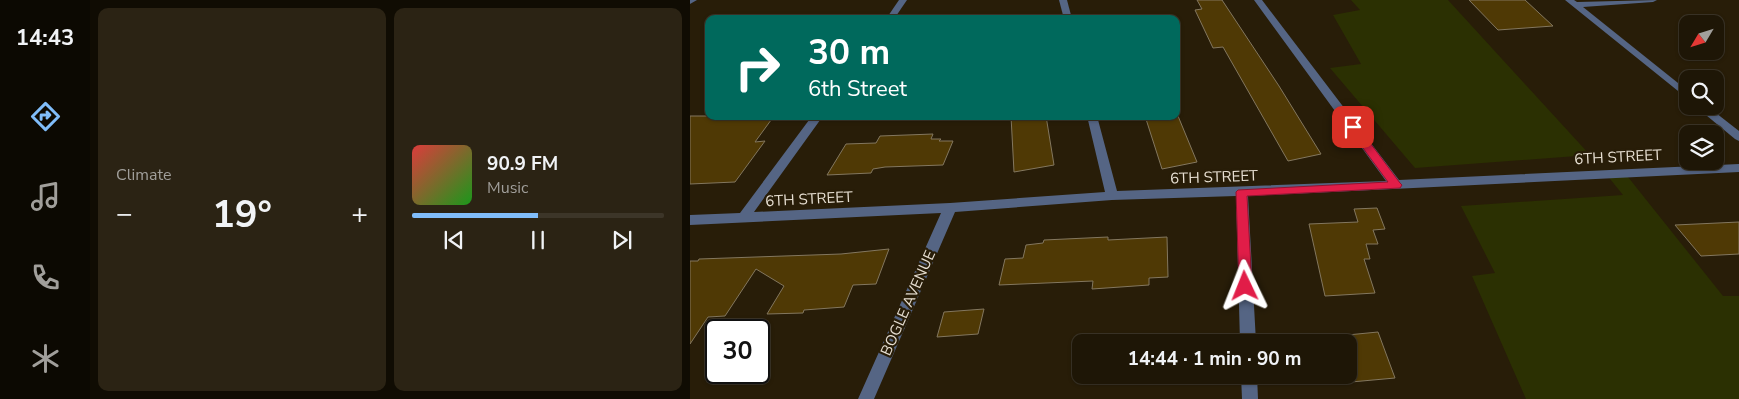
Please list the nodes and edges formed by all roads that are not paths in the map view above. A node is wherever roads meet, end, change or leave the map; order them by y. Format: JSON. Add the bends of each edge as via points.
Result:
{"nodes":[{"id":1,"x":904,"y":0,"type":"edge"},
{"id":2,"x":1063,"y":0,"type":"edge"},
{"id":3,"x":1258,"y":0,"type":"edge"},
{"id":4,"x":1653,"y":0,"type":"edge"},
{"id":5,"x":1572,"y":2,"type":"edge"},
{"id":6,"x":893,"y":15,"type":"edge"},
{"id":7,"x":1067,"y":15,"type":"edge"},
{"id":8,"x":1679,"y":89,"type":"edge"},
{"id":9,"x":1711,"y":115,"type":"edge"},
{"id":10,"x":815,"y":120,"type":"edge"},
{"id":11,"x":1093,"y":120,"type":"edge"},
{"id":12,"x":1739,"y":137,"type":"edge"},
{"id":13,"x":1739,"y":168,"type":"edge"},
{"id":14,"x":1396,"y":185,"type":"junction"},
{"id":15,"x":1242,"y":192,"type":"junction"},
{"id":16,"x":1112,"y":196,"type":"junction"},
{"id":17,"x":950,"y":208,"type":"junction"},
{"id":18,"x":743,"y":218,"type":"junction"},
{"id":19,"x":690,"y":220,"type":"edge"},
{"id":20,"x":1248,"y":334,"type":"edge"},
{"id":21,"x":1249,"y":384,"type":"edge"},
{"id":22,"x":866,"y":399,"type":"edge"},
{"id":23,"x":1250,"y":399,"type":"edge"}],
"edges":[{"from":1,"to":6,"type":"street"},
{"from":2,"to":7,"type":"street"},
{"from":3,"to":14,"type":"street"},
{"from":4,"to":5,"type":"street"},
{"from":5,"to":8,"type":"street"},
{"from":9,"to":12,"type":"street"},
{"from":10,"to":18,"type":"street"},
{"from":11,"to":16,"type":"street"},
{"from":13,"to":14,"type":"street","name":"6TH STREET"},
{"from":14,"to":15,"type":"street","name":"6TH STREET"},
{"from":15,"to":16,"type":"street","name":"6TH STREET"},
{"from":15,"to":20,"type":"street"},
{"from":16,"to":17,"type":"street","name":"6TH STREET"},
{"from":17,"to":18,"type":"street","name":"6TH STREET"},
{"from":17,"to":22,"type":"street","name":"BOGLE AVENUE"},
{"from":18,"to":19,"type":"street","name":"6TH STREET"},
{"from":21,"to":23,"type":"street"}]}
